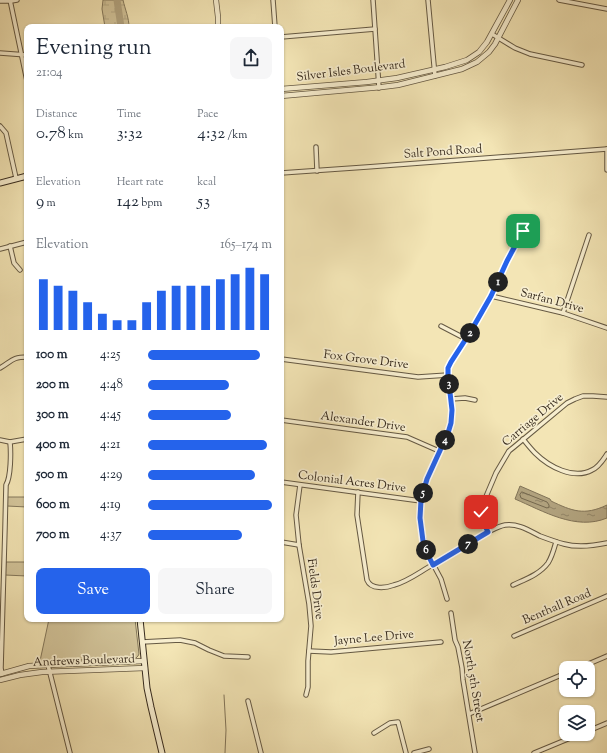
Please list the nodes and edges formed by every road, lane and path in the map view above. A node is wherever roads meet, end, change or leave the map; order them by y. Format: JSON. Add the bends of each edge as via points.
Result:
{"nodes":[{"id":1,"x":17,"y":0,"type":"edge"},
{"id":2,"x":216,"y":0,"type":"edge"},
{"id":3,"x":273,"y":0,"type":"edge"},
{"id":4,"x":372,"y":0,"type":"edge"},
{"id":5,"x":428,"y":0,"type":"edge"},
{"id":6,"x":510,"y":0,"type":"edge"},
{"id":7,"x":518,"y":0,"type":"edge"},
{"id":8,"x":559,"y":0,"type":"edge"},
{"id":9,"x":0,"y":1,"type":"edge"},
{"id":10,"x":10,"y":1,"type":"edge"},
{"id":11,"x":607,"y":9,"type":"edge"},
{"id":12,"x":218,"y":24,"type":"edge"},
{"id":13,"x":275,"y":24,"type":"edge"},
{"id":14,"x":375,"y":29,"type":"junction"},
{"id":15,"x":492,"y":34,"type":"junction"},
{"id":16,"x":284,"y":37,"type":"edge"},
{"id":17,"x":498,"y":38,"type":"junction"},
{"id":18,"x":0,"y":53,"type":"edge"},
{"id":19,"x":21,"y":54,"type":"junction"},
{"id":20,"x":24,"y":54,"type":"edge"},
{"id":21,"x":582,"y":65,"type":"dead end"},
{"id":22,"x":24,"y":68,"type":"edge"},
{"id":23,"x":434,"y":69,"type":"junction"},
{"id":24,"x":435,"y":76,"type":"junction"},
{"id":25,"x":379,"y":80,"type":"junction"},
{"id":26,"x":379,"y":88,"type":"junction"},
{"id":27,"x":284,"y":89,"type":"edge"},
{"id":28,"x":284,"y":96,"type":"edge"},
{"id":29,"x":0,"y":126,"type":"edge"},
{"id":30,"x":316,"y":147,"type":"dead end"},
{"id":31,"x":607,"y":149,"type":"edge"},
{"id":32,"x":317,"y":170,"type":"junction"},
{"id":33,"x":607,"y":170,"type":"edge"},
{"id":34,"x":284,"y":173,"type":"edge"},
{"id":35,"x":24,"y":177,"type":"edge"},
{"id":36,"x":16,"y":178,"type":"junction"},
{"id":37,"x":0,"y":183,"type":"edge"},
{"id":38,"x":526,"y":220,"type":"dead end"},
{"id":39,"x":589,"y":235,"type":"dead end"},
{"id":40,"x":24,"y":243,"type":"edge"},
{"id":41,"x":10,"y":246,"type":"junction"},
{"id":42,"x":0,"y":248,"type":"edge"},
{"id":43,"x":20,"y":270,"type":"dead end"},
{"id":44,"x":491,"y":296,"type":"junction"},
{"id":45,"x":563,"y":313,"type":"junction"},
{"id":46,"x":441,"y":326,"type":"dead end"},
{"id":47,"x":607,"y":328,"type":"edge"},
{"id":48,"x":466,"y":340,"type":"junction"},
{"id":49,"x":24,"y":357,"type":"edge"},
{"id":50,"x":284,"y":359,"type":"edge"},
{"id":51,"x":0,"y":368,"type":"edge"},
{"id":52,"x":448,"y":375,"type":"junction"},
{"id":53,"x":607,"y":397,"type":"edge"},
{"id":54,"x":451,"y":399,"type":"junction"},
{"id":55,"x":475,"y":400,"type":"dead end"},
{"id":56,"x":284,"y":420,"type":"edge"},
{"id":57,"x":523,"y":439,"type":"junction"},
{"id":58,"x":0,"y":440,"type":"edge"},
{"id":59,"x":24,"y":440,"type":"edge"},
{"id":60,"x":10,"y":442,"type":"junction"},
{"id":61,"x":439,"y":451,"type":"junction"},
{"id":62,"x":607,"y":454,"type":"edge"},
{"id":63,"x":284,"y":482,"type":"edge"},
{"id":64,"x":300,"y":485,"type":"junction"},
{"id":65,"x":358,"y":492,"type":"junction"},
{"id":66,"x":421,"y":500,"type":"junction"},
{"id":67,"x":488,"y":532,"type":"junction"},
{"id":68,"x":284,"y":542,"type":"edge"},
{"id":69,"x":556,"y":542,"type":"junction"},
{"id":70,"x":607,"y":542,"type":"edge"},
{"id":71,"x":299,"y":545,"type":"junction"},
{"id":72,"x":433,"y":565,"type":"junction"},
{"id":73,"x":513,"y":585,"type":"dead end"},
{"id":74,"x":607,"y":596,"type":"edge"},
{"id":75,"x":447,"y":598,"type":"dead end"},
{"id":76,"x":451,"y":613,"type":"dead end"},
{"id":77,"x":140,"y":622,"type":"edge"},
{"id":78,"x":514,"y":636,"type":"dead end"},
{"id":79,"x":142,"y":642,"type":"junction"},
{"id":80,"x":441,"y":642,"type":"dead end"},
{"id":81,"x":309,"y":651,"type":"junction"},
{"id":82,"x":248,"y":656,"type":"dead end"},
{"id":83,"x":607,"y":656,"type":"edge"},
{"id":84,"x":144,"y":661,"type":"junction"},
{"id":85,"x":595,"y":661,"type":"edge"},
{"id":86,"x":48,"y":665,"type":"junction"},
{"id":87,"x":145,"y":668,"type":"junction"},
{"id":88,"x":49,"y":671,"type":"junction"},
{"id":89,"x":1,"y":674,"type":"edge"},
{"id":90,"x":559,"y":677,"type":"edge"},
{"id":91,"x":2,"y":680,"type":"edge"},
{"id":92,"x":306,"y":695,"type":"dead end"},
{"id":93,"x":248,"y":701,"type":"dead end"},
{"id":94,"x":469,"y":714,"type":"junction"},
{"id":95,"x":607,"y":723,"type":"edge"},
{"id":96,"x":595,"y":728,"type":"edge"},
{"id":97,"x":374,"y":734,"type":"dead end"},
{"id":98,"x":563,"y":741,"type":"edge"},
{"id":99,"x":429,"y":749,"type":"dead end"},
{"id":100,"x":70,"y":753,"type":"edge"},
{"id":101,"x":162,"y":753,"type":"edge"},
{"id":102,"x":261,"y":753,"type":"edge"},
{"id":103,"x":406,"y":753,"type":"edge"},
{"id":104,"x":414,"y":753,"type":"edge"},
{"id":105,"x":475,"y":753,"type":"edge"},
{"id":106,"x":534,"y":753,"type":"edge"}],
"edges":[{"from":1,"to":10,"type":"street"},
{"from":2,"to":12,"type":"street"},
{"from":3,"to":13,"type":"street"},
{"from":4,"to":14,"type":"street"},
{"from":5,"to":23,"type":"street"},
{"from":6,"to":15,"type":"street","name":"Silver Isles Boulevard"},
{"from":7,"to":17,"type":"street","name":"Silver Isles Boulevard"},
{"from":8,"to":11,"type":"street"},
{"from":9,"to":10,"type":"street"},
{"from":10,"to":19,"type":"street"},
{"from":14,"to":16,"type":"street"},
{"from":14,"to":25,"type":"street"},
{"from":15,"to":17,"type":"street"},
{"from":15,"to":23,"type":"street","name":"Silver Isles Boulevard","via":[[484,47],[474,56],[460,63]]},
{"from":17,"to":21,"type":"street","via":[[530,54]]},
{"from":17,"to":24,"type":"street","name":"Silver Isles Boulevard","via":[[489,52],[477,62]]},
{"from":18,"to":19,"type":"street"},
{"from":19,"to":20,"type":"street"},
{"from":19,"to":22,"type":"street"},
{"from":23,"to":24,"type":"street"},
{"from":23,"to":25,"type":"street","name":"Silver Isles Boulevard"},
{"from":24,"to":26,"type":"street","name":"Silver Isles Boulevard"},
{"from":25,"to":26,"type":"street"},
{"from":25,"to":27,"type":"street","name":"Silver Isles Boulevard"},
{"from":26,"to":28,"type":"street","name":"Silver Isles Boulevard"},
{"from":29,"to":36,"type":"street","via":[[6,133]]},
{"from":30,"to":32,"type":"street"},
{"from":31,"to":32,"type":"street","name":"Salt Pond Road"},
{"from":31,"to":33,"type":"street"},
{"from":32,"to":34,"type":"street","name":"Salt Pond Road"},
{"from":35,"to":36,"type":"main road"},
{"from":36,"to":37,"type":"main road"},
{"from":38,"to":44,"type":"street"},
{"from":39,"to":45,"type":"street"},
{"from":40,"to":41,"type":"street"},
{"from":41,"to":42,"type":"street"},
{"from":41,"to":43,"type":"street","via":[[14,264]]},
{"from":44,"to":45,"type":"street","name":"Sarfan Drive"},
{"from":44,"to":48,"type":"street"},
{"from":45,"to":47,"type":"street","name":"Sarfan Drive"},
{"from":46,"to":48,"type":"street"},
{"from":48,"to":52,"type":"street","via":[[450,364]]},
{"from":49,"to":51,"type":"street","via":[[11,360]]},
{"from":50,"to":52,"type":"street","name":"Fox Grove Drive","via":[[418,377]]},
{"from":52,"to":54,"type":"street"},
{"from":53,"to":57,"type":"street","name":"Carriage Drive","via":[[583,396],[574,399]]},
{"from":54,"to":55,"type":"street"},
{"from":54,"to":61,"type":"street","via":[[451,423]]},
{"from":56,"to":61,"type":"street","name":"Alexander Drive","via":[[407,437]]},
{"from":57,"to":62,"type":"street","via":[[542,460],[557,469],[577,474],[593,470]]},
{"from":57,"to":67,"type":"street","name":"Carriage Drive","via":[[509,451],[484,500],[481,518]]},
{"from":58,"to":60,"type":"street"},
{"from":59,"to":60,"type":"street"},
{"from":60,"to":89,"type":"street","via":[[10,468],[6,485]]},
{"from":61,"to":66,"type":"street"},
{"from":63,"to":64,"type":"street","name":"Colonial Acres Drive"},
{"from":64,"to":65,"type":"street","name":"Colonial Acres Drive"},
{"from":64,"to":71,"type":"street","name":"Fields Drive","via":[[296,515]]},
{"from":65,"to":66,"type":"street","name":"Colonial Acres Drive"},
{"from":65,"to":72,"type":"street","via":[[357,515],[369,584],[374,587],[395,585]]},
{"from":66,"to":72,"type":"street","via":[[423,541]]},
{"from":67,"to":69,"type":"street","via":[[513,524]]},
{"from":67,"to":72,"type":"street"},
{"from":68,"to":71,"type":"street"},
{"from":69,"to":70,"type":"street","via":[[582,546]]},
{"from":69,"to":73,"type":"street","via":[[549,562],[542,570]]},
{"from":71,"to":81,"type":"street","name":"Fields Drive","via":[[309,604]]},
{"from":72,"to":75,"type":"street"},
{"from":74,"to":78,"type":"street","name":"Benthall Road"},
{"from":76,"to":94,"type":"street","name":"North 5th Street"},
{"from":77,"to":79,"type":"main road"},
{"from":79,"to":82,"type":"street","via":[[180,640],[195,643],[224,656]]},
{"from":79,"to":84,"type":"main road"},
{"from":80,"to":81,"type":"street","name":"Jayne Lee Drive","via":[[331,652]]},
{"from":81,"to":92,"type":"street","name":"Fields Drive"},
{"from":83,"to":85,"type":"street"},
{"from":84,"to":86,"type":"street","name":"Andrews Boulevard"},
{"from":84,"to":87,"type":"main road"},
{"from":86,"to":88,"type":"street"},
{"from":86,"to":89,"type":"street","name":"Andrews Boulevard","via":[[29,666]]},
{"from":87,"to":88,"type":"street","name":"Andrews Boulevard"},
{"from":87,"to":101,"type":"main road"},
{"from":88,"to":91,"type":"street","name":"Andrews Boulevard"},
{"from":88,"to":100,"type":"street"},
{"from":89,"to":91,"type":"street"},
{"from":90,"to":94,"type":"street"},
{"from":93,"to":102,"type":"street"},
{"from":94,"to":105,"type":"street","name":"North 5th Street"},
{"from":95,"to":96,"type":"street"},
{"from":97,"to":103,"type":"street","via":[[390,723],[398,722]]},
{"from":98,"to":106,"type":"street"},
{"from":99,"to":104,"type":"street"}]}
